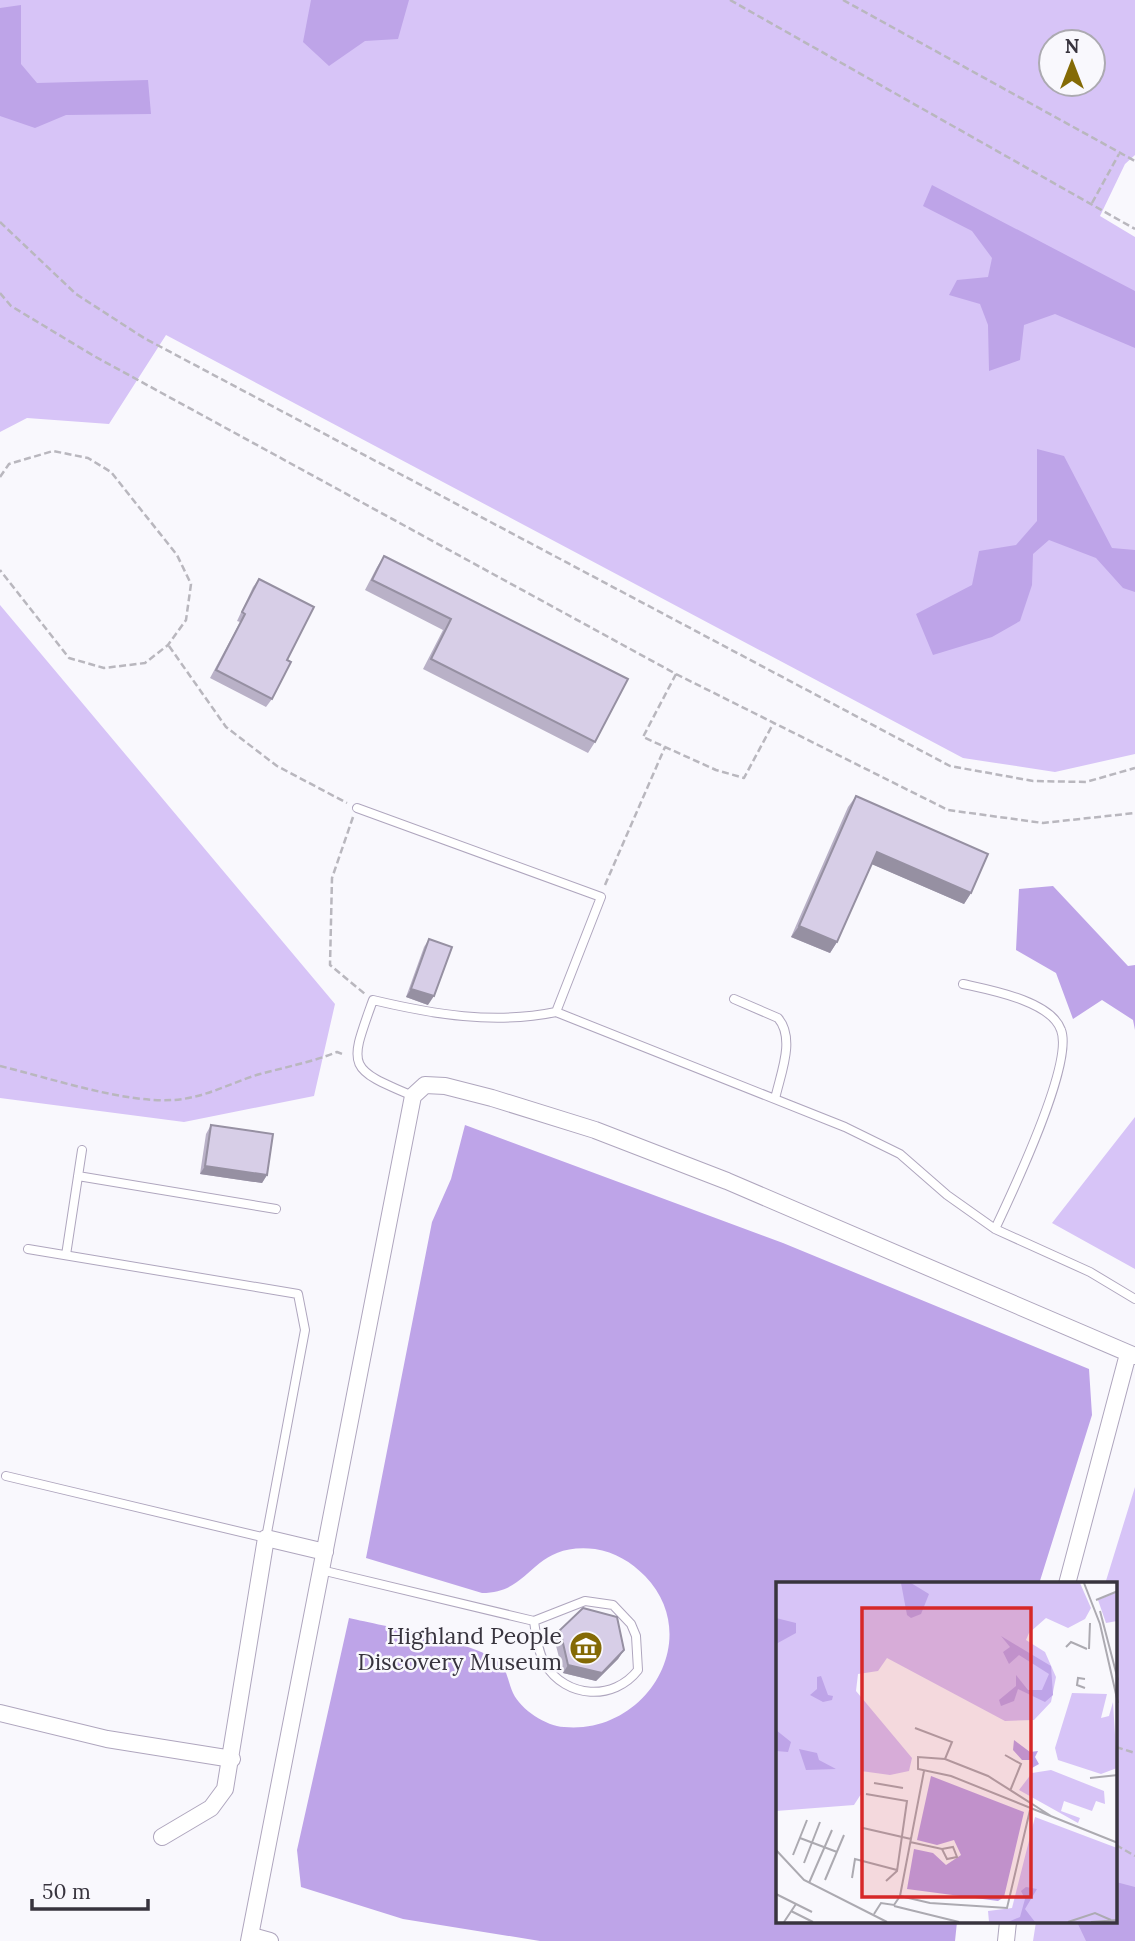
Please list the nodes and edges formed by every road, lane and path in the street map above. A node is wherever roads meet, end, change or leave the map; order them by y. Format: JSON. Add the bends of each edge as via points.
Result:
{"nodes":[{"id":1,"x":730,"y":0,"type":"edge"},
{"id":2,"x":843,"y":0,"type":"edge"},
{"id":3,"x":1120,"y":153,"type":"junction"},
{"id":4,"x":1135,"y":161,"type":"edge"},
{"id":5,"x":1092,"y":203,"type":"junction"},
{"id":6,"x":0,"y":222,"type":"edge"},
{"id":7,"x":1135,"y":229,"type":"edge"},
{"id":8,"x":0,"y":293,"type":"edge"},
{"id":9,"x":0,"y":477,"type":"edge"},
{"id":10,"x":0,"y":570,"type":"edge"},
{"id":11,"x":168,"y":645,"type":"junction"},
{"id":12,"x":676,"y":674,"type":"junction"},
{"id":13,"x":773,"y":724,"type":"junction"},
{"id":14,"x":665,"y":747,"type":"junction"},
{"id":15,"x":1135,"y":768,"type":"edge"},
{"id":16,"x":356,"y":808,"type":"junction"},
{"id":17,"x":1135,"y":813,"type":"edge"},
{"id":18,"x":601,"y":897,"type":"junction"},
{"id":19,"x":963,"y":984,"type":"dead end"},
{"id":20,"x":734,"y":999,"type":"dead end"},
{"id":21,"x":373,"y":1000,"type":"junction"},
{"id":22,"x":556,"y":1012,"type":"junction"},
{"id":23,"x":355,"y":1059,"type":"junction"},
{"id":24,"x":0,"y":1066,"type":"edge"},
{"id":25,"x":413,"y":1096,"type":"junction"},
{"id":26,"x":775,"y":1099,"type":"junction"},
{"id":27,"x":82,"y":1150,"type":"dead end"},
{"id":28,"x":78,"y":1176,"type":"junction"},
{"id":29,"x":276,"y":1209,"type":"dead end"},
{"id":30,"x":995,"y":1229,"type":"junction"},
{"id":31,"x":28,"y":1248,"type":"dead end"},
{"id":32,"x":66,"y":1255,"type":"junction"},
{"id":33,"x":1135,"y":1299,"type":"edge"},
{"id":34,"x":1131,"y":1355,"type":"edge"},
{"id":35,"x":6,"y":1476,"type":"dead end"},
{"id":36,"x":266,"y":1538,"type":"junction"},
{"id":37,"x":325,"y":1552,"type":"junction"},
{"id":38,"x":321,"y":1570,"type":"junction"},
{"id":39,"x":1069,"y":1582,"type":"edge"},
{"id":40,"x":534,"y":1621,"type":"junction"},
{"id":41,"x":0,"y":1713,"type":"edge"},
{"id":42,"x":1118,"y":1748,"type":"edge"},
{"id":43,"x":1135,"y":1753,"type":"edge"},
{"id":44,"x":232,"y":1759,"type":"junction"},
{"id":45,"x":162,"y":1837,"type":"dead end"},
{"id":46,"x":1118,"y":1846,"type":"edge"},
{"id":47,"x":1135,"y":1856,"type":"edge"},
{"id":48,"x":251,"y":1938,"type":"edge"},
{"id":49,"x":270,"y":1941,"type":"edge"}],
"edges":[{"from":1,"to":5,"type":"path"},
{"from":2,"to":3,"type":"path"},
{"from":3,"to":4,"type":"path"},
{"from":3,"to":5,"type":"path"},
{"from":5,"to":7,"type":"path"},
{"from":6,"to":15,"type":"path","via":[[76,294],[144,338],[950,766],[1033,782],[1086,782]]},
{"from":8,"to":12,"type":"path","via":[[11,306],[94,356]]},
{"from":9,"to":11,"type":"path","via":[[9,464],[53,451],[88,458],[111,472],[177,555],[191,584],[186,620]]},
{"from":10,"to":11,"type":"path","via":[[69,658],[117,667],[145,663]]},
{"from":11,"to":16,"type":"path","via":[[226,727],[277,766]]},
{"from":12,"to":13,"type":"path"},
{"from":12,"to":14,"type":"path","via":[[643,737]]},
{"from":13,"to":14,"type":"path","via":[[744,778]]},
{"from":13,"to":17,"type":"path","via":[[948,810],[1043,823]]},
{"from":14,"to":18,"type":"path"},
{"from":16,"to":18,"type":"lane"},
{"from":16,"to":21,"type":"path","via":[[332,878],[330,965]]},
{"from":18,"to":22,"type":"lane"},
{"from":19,"to":30,"type":"lane","via":[[1032,1004],[1051,1015],[1061,1028],[1065,1049],[1026,1164]]},
{"from":20,"to":26,"type":"lane","via":[[783,1024],[788,1042]]},
{"from":21,"to":22,"type":"lane","via":[[417,1011],[492,1018]]},
{"from":21,"to":23,"type":"lane"},
{"from":22,"to":26,"type":"lane"},
{"from":23,"to":24,"type":"path","via":[[337,1052],[200,1097],[171,1100],[135,1097]]},
{"from":23,"to":25,"type":"lane","via":[[376,1080]]},
{"from":25,"to":34,"type":"street","via":[[425,1085],[445,1086],[594,1130],[727,1181]]},
{"from":25,"to":37,"type":"street"},
{"from":26,"to":30,"type":"lane","via":[[900,1154]]},
{"from":27,"to":28,"type":"lane"},
{"from":28,"to":29,"type":"lane"},
{"from":28,"to":32,"type":"lane"},
{"from":30,"to":33,"type":"lane","via":[[1090,1272]]},
{"from":31,"to":32,"type":"lane"},
{"from":32,"to":36,"type":"lane","via":[[298,1294],[305,1330]]},
{"from":34,"to":39,"type":"street"},
{"from":35,"to":36,"type":"lane"},
{"from":36,"to":37,"type":"street"},
{"from":36,"to":44,"type":"street"},
{"from":37,"to":38,"type":"street"},
{"from":38,"to":40,"type":"lane"},
{"from":38,"to":48,"type":"street"},
{"from":40,"to":40,"type":"lane","via":[[585,1601],[613,1605],[636,1636],[638,1670],[630,1681],[605,1692],[570,1686],[545,1664]]},
{"from":41,"to":44,"type":"street","via":[[107,1739]]},
{"from":42,"to":43,"type":"path"},
{"from":44,"to":45,"type":"street","via":[[225,1789],[211,1808]]},
{"from":46,"to":47,"type":"path"},
{"from":48,"to":49,"type":"street"}]}
